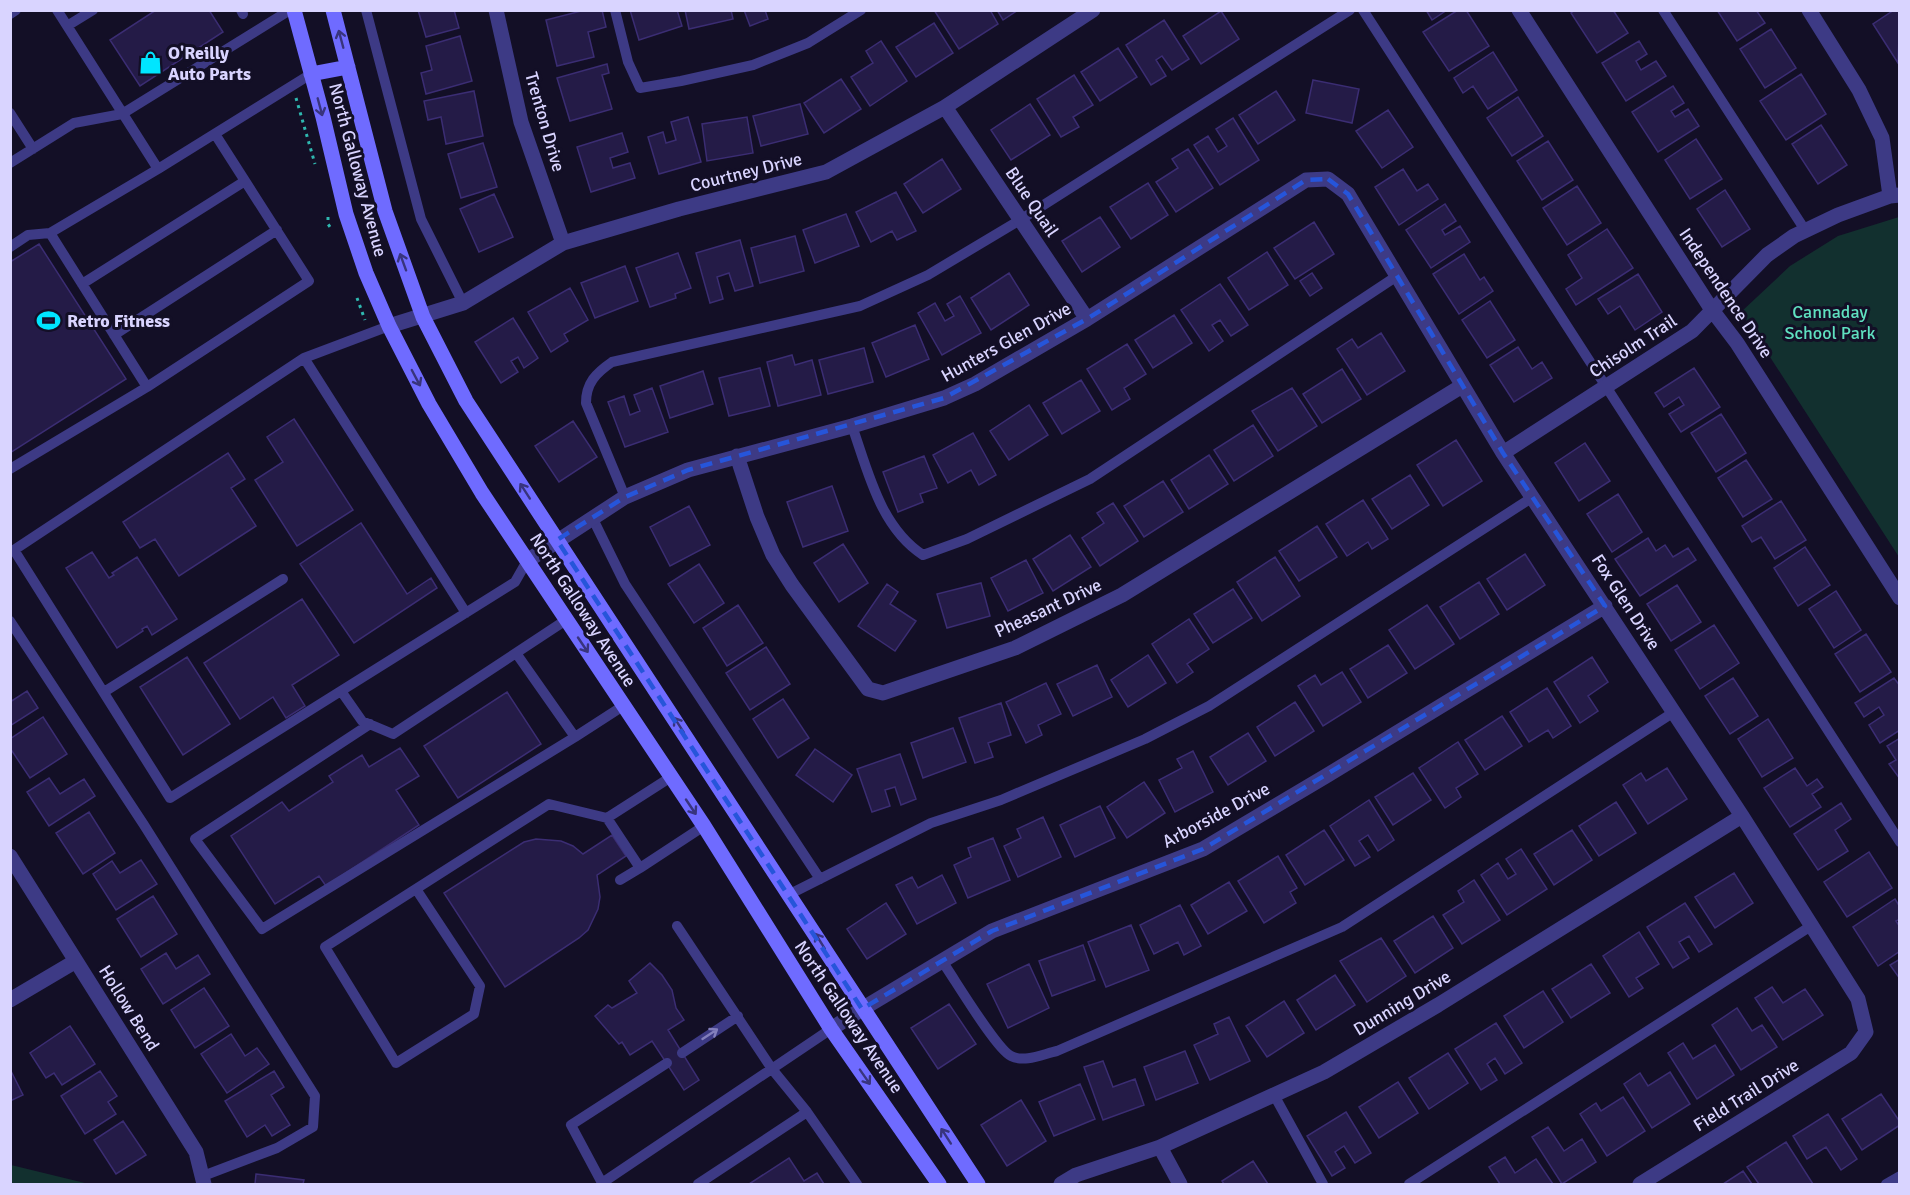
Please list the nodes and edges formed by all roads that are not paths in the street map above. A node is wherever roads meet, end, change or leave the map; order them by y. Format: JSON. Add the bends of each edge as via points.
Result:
{"nodes":[{"id":1,"x":16,"y":10,"type":"edge"},
{"id":2,"x":57,"y":10,"type":"edge"},
{"id":3,"x":93,"y":10,"type":"edge"},
{"id":4,"x":292,"y":10,"type":"edge"},
{"id":5,"x":333,"y":10,"type":"edge"},
{"id":6,"x":366,"y":10,"type":"edge"},
{"id":7,"x":496,"y":10,"type":"edge"},
{"id":8,"x":615,"y":10,"type":"edge"},
{"id":9,"x":861,"y":10,"type":"edge"},
{"id":10,"x":1093,"y":10,"type":"edge"},
{"id":11,"x":1350,"y":10,"type":"edge"},
{"id":12,"x":1364,"y":10,"type":"edge"},
{"id":13,"x":1519,"y":10,"type":"edge"},
{"id":14,"x":1663,"y":10,"type":"edge"},
{"id":15,"x":1809,"y":10,"type":"edge"},
{"id":16,"x":10,"y":14,"type":"edge"},
{"id":17,"x":67,"y":26,"type":"junction"},
{"id":18,"x":348,"y":67,"type":"junction"},
{"id":19,"x":311,"y":74,"type":"junction"},
{"id":20,"x":945,"y":107,"type":"junction"},
{"id":21,"x":10,"y":113,"type":"edge"},
{"id":22,"x":122,"y":114,"type":"junction"},
{"id":23,"x":215,"y":134,"type":"junction"},
{"id":24,"x":33,"y":149,"type":"junction"},
{"id":25,"x":10,"y":163,"type":"edge"},
{"id":26,"x":158,"y":169,"type":"junction"},
{"id":27,"x":246,"y":181,"type":"junction"},
{"id":28,"x":1348,"y":194,"type":"joint"},
{"id":29,"x":1895,"y":195,"type":"edge"},
{"id":30,"x":1020,"y":220,"type":"junction"},
{"id":31,"x":277,"y":230,"type":"junction"},
{"id":32,"x":1805,"y":230,"type":"junction"},
{"id":33,"x":50,"y":233,"type":"junction"},
{"id":34,"x":563,"y":243,"type":"junction"},
{"id":35,"x":10,"y":247,"type":"edge"},
{"id":36,"x":1397,"y":276,"type":"junction"},
{"id":37,"x":82,"y":284,"type":"junction"},
{"id":38,"x":463,"y":303,"type":"junction"},
{"id":39,"x":1712,"y":310,"type":"junction"},
{"id":40,"x":423,"y":317,"type":"junction"},
{"id":41,"x":1087,"y":320,"type":"junction"},
{"id":42,"x":389,"y":326,"type":"junction"},
{"id":43,"x":114,"y":335,"type":"junction"},
{"id":44,"x":304,"y":358,"type":"junction"},
{"id":45,"x":1462,"y":386,"type":"junction"},
{"id":46,"x":147,"y":387,"type":"junction"},
{"id":47,"x":1606,"y":387,"type":"junction"},
{"id":48,"x":852,"y":426,"type":"junction"},
{"id":49,"x":1503,"y":453,"type":"junction"},
{"id":50,"x":736,"y":456,"type":"junction"},
{"id":51,"x":10,"y":469,"type":"edge"},
{"id":52,"x":625,"y":497,"type":"junction"},
{"id":53,"x":1533,"y":498,"type":"junction"},
{"id":54,"x":592,"y":517,"type":"junction"},
{"id":55,"x":557,"y":540,"type":"junction"},
{"id":56,"x":527,"y":561,"type":"junction"},
{"id":57,"x":283,"y":579,"type":"dead end"},
{"id":58,"x":1899,"y":598,"type":"edge"},
{"id":59,"x":1605,"y":606,"type":"junction"},
{"id":60,"x":466,"y":613,"type":"junction"},
{"id":61,"x":566,"y":620,"type":"junction"},
{"id":62,"x":10,"y":621,"type":"edge"},
{"id":63,"x":516,"y":653,"type":"junction"},
{"id":64,"x":341,"y":691,"type":"junction"},
{"id":65,"x":104,"y":692,"type":"junction"},
{"id":66,"x":623,"y":706,"type":"junction"},
{"id":67,"x":1674,"y":712,"type":"junction"},
{"id":68,"x":370,"y":724,"type":"junction"},
{"id":69,"x":575,"y":737,"type":"junction"},
{"id":70,"x":670,"y":777,"type":"junction"},
{"id":71,"x":1742,"y":816,"type":"junction"},
{"id":72,"x":607,"y":818,"type":"junction"},
{"id":73,"x":704,"y":826,"type":"junction"},
{"id":74,"x":1899,"y":842,"type":"edge"},
{"id":75,"x":10,"y":856,"type":"edge"},
{"id":76,"x":640,"y":867,"type":"junction"},
{"id":77,"x":820,"y":879,"type":"junction"},
{"id":78,"x":620,"y":880,"type":"dead end"},
{"id":79,"x":416,"y":889,"type":"junction"},
{"id":80,"x":790,"y":894,"type":"junction"},
{"id":81,"x":677,"y":926,"type":"dead end"},
{"id":82,"x":1811,"y":926,"type":"junction"},
{"id":83,"x":942,"y":960,"type":"junction"},
{"id":84,"x":76,"y":961,"type":"junction"},
{"id":85,"x":10,"y":1000,"type":"edge"},
{"id":86,"x":862,"y":1009,"type":"junction"},
{"id":87,"x":738,"y":1016,"type":"junction"},
{"id":88,"x":831,"y":1029,"type":"junction"},
{"id":89,"x":1866,"y":1032,"type":"joint"},
{"id":90,"x":682,"y":1053,"type":"dead end"},
{"id":91,"x":667,"y":1063,"type":"dead end"},
{"id":92,"x":772,"y":1069,"type":"junction"},
{"id":93,"x":1274,"y":1095,"type":"junction"},
{"id":94,"x":807,"y":1112,"type":"junction"},
{"id":95,"x":1160,"y":1147,"type":"junction"},
{"id":96,"x":1899,"y":1176,"type":"edge"},
{"id":97,"x":203,"y":1180,"type":"edge"},
{"id":98,"x":603,"y":1184,"type":"edge"},
{"id":99,"x":698,"y":1185,"type":"edge"},
{"id":100,"x":857,"y":1185,"type":"edge"},
{"id":101,"x":939,"y":1185,"type":"edge"},
{"id":102,"x":978,"y":1185,"type":"edge"},
{"id":103,"x":1061,"y":1185,"type":"edge"},
{"id":104,"x":1180,"y":1185,"type":"edge"},
{"id":105,"x":1323,"y":1185,"type":"edge"},
{"id":106,"x":1409,"y":1185,"type":"edge"},
{"id":107,"x":1640,"y":1185,"type":"edge"},
{"id":108,"x":1886,"y":1185,"type":"edge"}],
"edges":[{"from":1,"to":16,"type":"lane"},
{"from":2,"to":17,"type":"lane"},
{"from":3,"to":17,"type":"lane"},
{"from":4,"to":19,"type":"main road","name":"North Galloway Avenue"},
{"from":4,"to":22,"type":"lane"},
{"from":18,"to":5,"type":"main road","name":"North Galloway Avenue","one_way":true},
{"from":6,"to":38,"type":"lane","via":[[422,219]]},
{"from":7,"to":34,"type":"street","name":"Trenton Drive","via":[[521,123]]},
{"from":8,"to":9,"type":"lane","via":[[628,62],[640,88],[753,65],[808,44]]},
{"from":10,"to":20,"type":"street","name":"Courtney Drive"},
{"from":11,"to":30,"type":"lane"},
{"from":12,"to":47,"type":"lane"},
{"from":13,"to":39,"type":"street","name":"Independence Drive"},
{"from":14,"to":32,"type":"lane"},
{"from":15,"to":29,"type":"street","via":[[1859,90],[1882,138]]},
{"from":17,"to":22,"type":"lane"},
{"from":18,"to":19,"type":"main road"},
{"from":40,"to":18,"type":"main road","name":"North Galloway Avenue","one_way":true,"via":[[385,211]]},
{"from":19,"to":23,"type":"lane"},
{"from":19,"to":42,"type":"main road","name":"North Galloway Avenue","one_way":true,"via":[[346,214]]},
{"from":20,"to":30,"type":"street","name":"Blue Quail"},
{"from":20,"to":34,"type":"street","name":"Courtney Drive","via":[[826,172]]},
{"from":21,"to":24,"type":"lane"},
{"from":22,"to":24,"type":"lane","via":[[74,123]]},
{"from":22,"to":26,"type":"lane"},
{"from":23,"to":26,"type":"lane"},
{"from":23,"to":27,"type":"lane"},
{"from":24,"to":25,"type":"lane"},
{"from":26,"to":33,"type":"lane"},
{"from":27,"to":31,"type":"lane"},
{"from":27,"to":37,"type":"lane"},
{"from":28,"to":36,"type":"street","name":"Fox Glen Drive"},
{"from":28,"to":41,"type":"street","name":"Hunters Glen Drive","via":[[1328,179],[1306,180]]},
{"from":29,"to":32,"type":"street","name":"Chisolm Trail"},
{"from":30,"to":41,"type":"street","name":"Blue Quail"},
{"from":30,"to":52,"type":"lane","via":[[928,275],[860,306],[612,362],[590,381],[586,404]]},
{"from":31,"to":43,"type":"lane"},
{"from":31,"to":46,"type":"lane","via":[[309,281]]},
{"from":32,"to":39,"type":"street","name":"Chisolm Trail","via":[[1767,255]]},
{"from":33,"to":35,"type":"lane","via":[[28,235]]},
{"from":33,"to":37,"type":"lane"},
{"from":34,"to":38,"type":"street","name":"Courtney Drive"},
{"from":36,"to":45,"type":"street","name":"Fox Glen Drive"},
{"from":36,"to":48,"type":"lane","via":[[1090,479],[967,539],[922,555],[909,546],[877,497]]},
{"from":37,"to":43,"type":"lane"},
{"from":38,"to":40,"type":"street","name":"Courtney Drive"},
{"from":39,"to":47,"type":"street","name":"Chisolm Trail","via":[[1679,341]]},
{"from":39,"to":58,"type":"street","name":"Independence Drive"},
{"from":40,"to":42,"type":"street","name":"Courtney Drive"},
{"from":55,"to":40,"type":"main road","name":"North Galloway Avenue","one_way":true,"via":[[466,401]]},
{"from":41,"to":48,"type":"street","name":"Hunters Glen Drive","via":[[944,398]]},
{"from":42,"to":44,"type":"lane"},
{"from":42,"to":56,"type":"main road","name":"North Galloway Avenue","one_way":true,"via":[[429,404]]},
{"from":43,"to":46,"type":"lane"},
{"from":44,"to":60,"type":"lane"},
{"from":44,"to":65,"type":"lane","via":[[14,550]]},
{"from":45,"to":49,"type":"street","name":"Fox Glen Drive"},
{"from":45,"to":50,"type":"street","name":"Pheasant Drive","via":[[1122,595],[1015,648],[883,693],[868,689],[773,555]]},
{"from":46,"to":51,"type":"lane"},
{"from":47,"to":49,"type":"street","name":"Chisolm Trail"},
{"from":47,"to":74,"type":"lane"},
{"from":48,"to":50,"type":"street","name":"Hunters Glen Drive"},
{"from":49,"to":53,"type":"street","name":"Fox Glen Drive"},
{"from":50,"to":52,"type":"street","name":"Hunters Glen Drive","via":[[688,470]]},
{"from":52,"to":54,"type":"street","name":"Hunters Glen Drive"},
{"from":53,"to":59,"type":"street","name":"Fox Glen Drive"},
{"from":53,"to":77,"type":"lane","via":[[1209,706],[1144,740],[1001,800],[931,822]]},
{"from":54,"to":55,"type":"street","name":"Hunters Glen Drive"},
{"from":54,"to":77,"type":"lane","via":[[625,585]]},
{"from":55,"to":56,"type":"street","name":"Hunters Glen Drive"},
{"from":80,"to":55,"type":"main road","name":"North Galloway Avenue","one_way":true},
{"from":56,"to":60,"type":"lane","via":[[515,582]]},
{"from":56,"to":61,"type":"main road","name":"North Galloway Avenue"},
{"from":57,"to":65,"type":"lane"},
{"from":59,"to":67,"type":"street","name":"Fox Glen Drive"},
{"from":59,"to":83,"type":"street","name":"Arborside Drive","via":[[1203,849],[992,931]]},
{"from":60,"to":64,"type":"lane"},
{"from":61,"to":63,"type":"lane"},
{"from":61,"to":66,"type":"main road","name":"North Galloway Avenue","one_way":true},
{"from":62,"to":97,"type":"lane","via":[[315,1095],[313,1127],[277,1148]]},
{"from":63,"to":68,"type":"lane","via":[[393,734]]},
{"from":63,"to":69,"type":"lane"},
{"from":64,"to":65,"type":"lane","via":[[170,798]]},
{"from":64,"to":68,"type":"lane","via":[[362,720]]},
{"from":66,"to":69,"type":"lane"},
{"from":66,"to":70,"type":"main road","name":"North Galloway Avenue"},
{"from":67,"to":71,"type":"street","name":"Fox Glen Drive"},
{"from":67,"to":83,"type":"lane","via":[[1342,927],[1057,1051],[1027,1059],[1011,1056],[996,1042]]},
{"from":68,"to":69,"type":"lane","via":[[195,839],[262,929]]},
{"from":70,"to":72,"type":"lane"},
{"from":70,"to":73,"type":"main road","name":"North Galloway Avenue","one_way":true},
{"from":71,"to":82,"type":"street","name":"Fox Glen Drive"},
{"from":71,"to":93,"type":"street","name":"Dunning Drive","via":[[1438,1005],[1324,1072]]},
{"from":72,"to":76,"type":"lane"},
{"from":72,"to":79,"type":"lane","via":[[549,804]]},
{"from":73,"to":76,"type":"lane"},
{"from":73,"to":88,"type":"main road","name":"North Galloway Avenue"},
{"from":75,"to":84,"type":"street","name":"Hollow Bend"},
{"from":76,"to":78,"type":"lane"},
{"from":77,"to":80,"type":"lane"},
{"from":79,"to":79,"type":"lane","via":[[325,947],[396,1063],[474,1014],[480,986]]},
{"from":86,"to":80,"type":"main road","name":"North Galloway Avenue","one_way":true},
{"from":81,"to":87,"type":"lane"},
{"from":82,"to":89,"type":"street","name":"Fox Glen Drive","via":[[1858,999]]},
{"from":82,"to":106,"type":"lane"},
{"from":83,"to":86,"type":"street","name":"Arborside Drive"},
{"from":84,"to":85,"type":"street"},
{"from":84,"to":97,"type":"street","name":"Hollow Bend","via":[[196,1152]]},
{"from":86,"to":88,"type":"street","name":"Arborside Drive"},
{"from":102,"to":86,"type":"main road","name":"North Galloway Avenue","one_way":true},
{"from":90,"to":87,"type":"lane","one_way":true},
{"from":87,"to":92,"type":"lane"},
{"from":88,"to":92,"type":"lane"},
{"from":88,"to":101,"type":"main road","name":"North Galloway Avenue","one_way":true},
{"from":89,"to":107,"type":"street","name":"Field Trail Drive","via":[[1851,1053]]},
{"from":91,"to":98,"type":"lane","via":[[571,1125]]},
{"from":92,"to":94,"type":"lane"},
{"from":92,"to":98,"type":"lane"},
{"from":93,"to":95,"type":"street","name":"Dunning Drive"},
{"from":93,"to":105,"type":"lane"},
{"from":94,"to":99,"type":"lane"},
{"from":94,"to":100,"type":"lane"},
{"from":95,"to":103,"type":"street","name":"Dunning Drive","via":[[1076,1175]]},
{"from":95,"to":104,"type":"street"},
{"from":96,"to":108,"type":"lane"}]}
